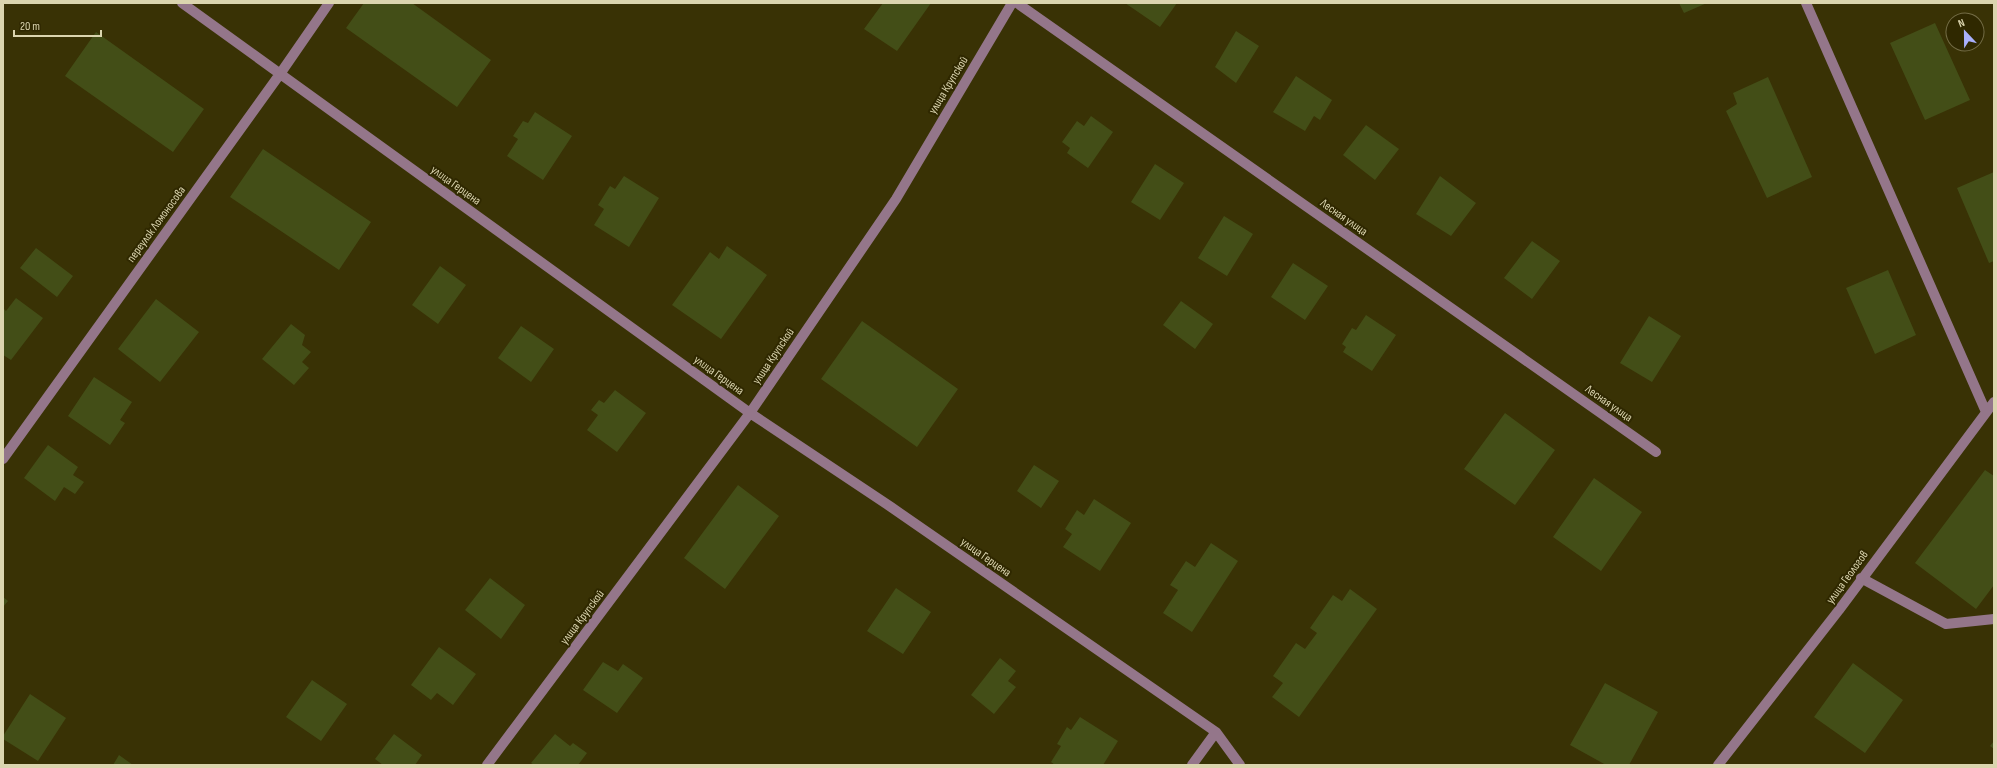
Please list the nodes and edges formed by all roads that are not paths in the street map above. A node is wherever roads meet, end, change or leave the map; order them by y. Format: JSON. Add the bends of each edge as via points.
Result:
{"nodes":[{"id":1,"x":182,"y":3,"type":"edge"},
{"id":2,"x":329,"y":3,"type":"edge"},
{"id":3,"x":1012,"y":3,"type":"edge"},
{"id":4,"x":1017,"y":3,"type":"edge"},
{"id":5,"x":1806,"y":3,"type":"edge"},
{"id":6,"x":280,"y":74,"type":"junction"},
{"id":7,"x":1994,"y":402,"type":"edge"},
{"id":8,"x":1986,"y":412,"type":"junction"},
{"id":9,"x":750,"y":413,"type":"junction"},
{"id":10,"x":1656,"y":452,"type":"dead end"},
{"id":11,"x":3,"y":460,"type":"edge"},
{"id":12,"x":1861,"y":578,"type":"junction"},
{"id":13,"x":1994,"y":619,"type":"edge"},
{"id":14,"x":1216,"y":732,"type":"junction"},
{"id":15,"x":487,"y":765,"type":"edge"},
{"id":16,"x":1192,"y":765,"type":"edge"},
{"id":17,"x":1240,"y":765,"type":"edge"},
{"id":18,"x":1718,"y":765,"type":"edge"}],
"edges":[{"from":1,"to":6,"type":"street","name":"улица Герцена"},
{"from":2,"to":6,"type":"street","name":"переулок Ломоносова"},
{"from":3,"to":9,"type":"street","name":"улица Крупской","via":[[896,199]]},
{"from":4,"to":10,"type":"street","name":"Лесная улица"},
{"from":5,"to":8,"type":"street"},
{"from":6,"to":9,"type":"street","name":"улица Герцена"},
{"from":6,"to":11,"type":"street","name":"переулок Ломоносова"},
{"from":7,"to":8,"type":"street","name":"улица Геологов"},
{"from":8,"to":12,"type":"street","name":"улица Геологов"},
{"from":9,"to":14,"type":"street","name":"улица Герцена","via":[[891,507]]},
{"from":9,"to":15,"type":"street","name":"улица Крупской"},
{"from":12,"to":13,"type":"street","via":[[1946,624]]},
{"from":12,"to":18,"type":"street","name":"улица Геологов"},
{"from":14,"to":16,"type":"street"},
{"from":14,"to":17,"type":"street","name":"улица Герцена"}]}
